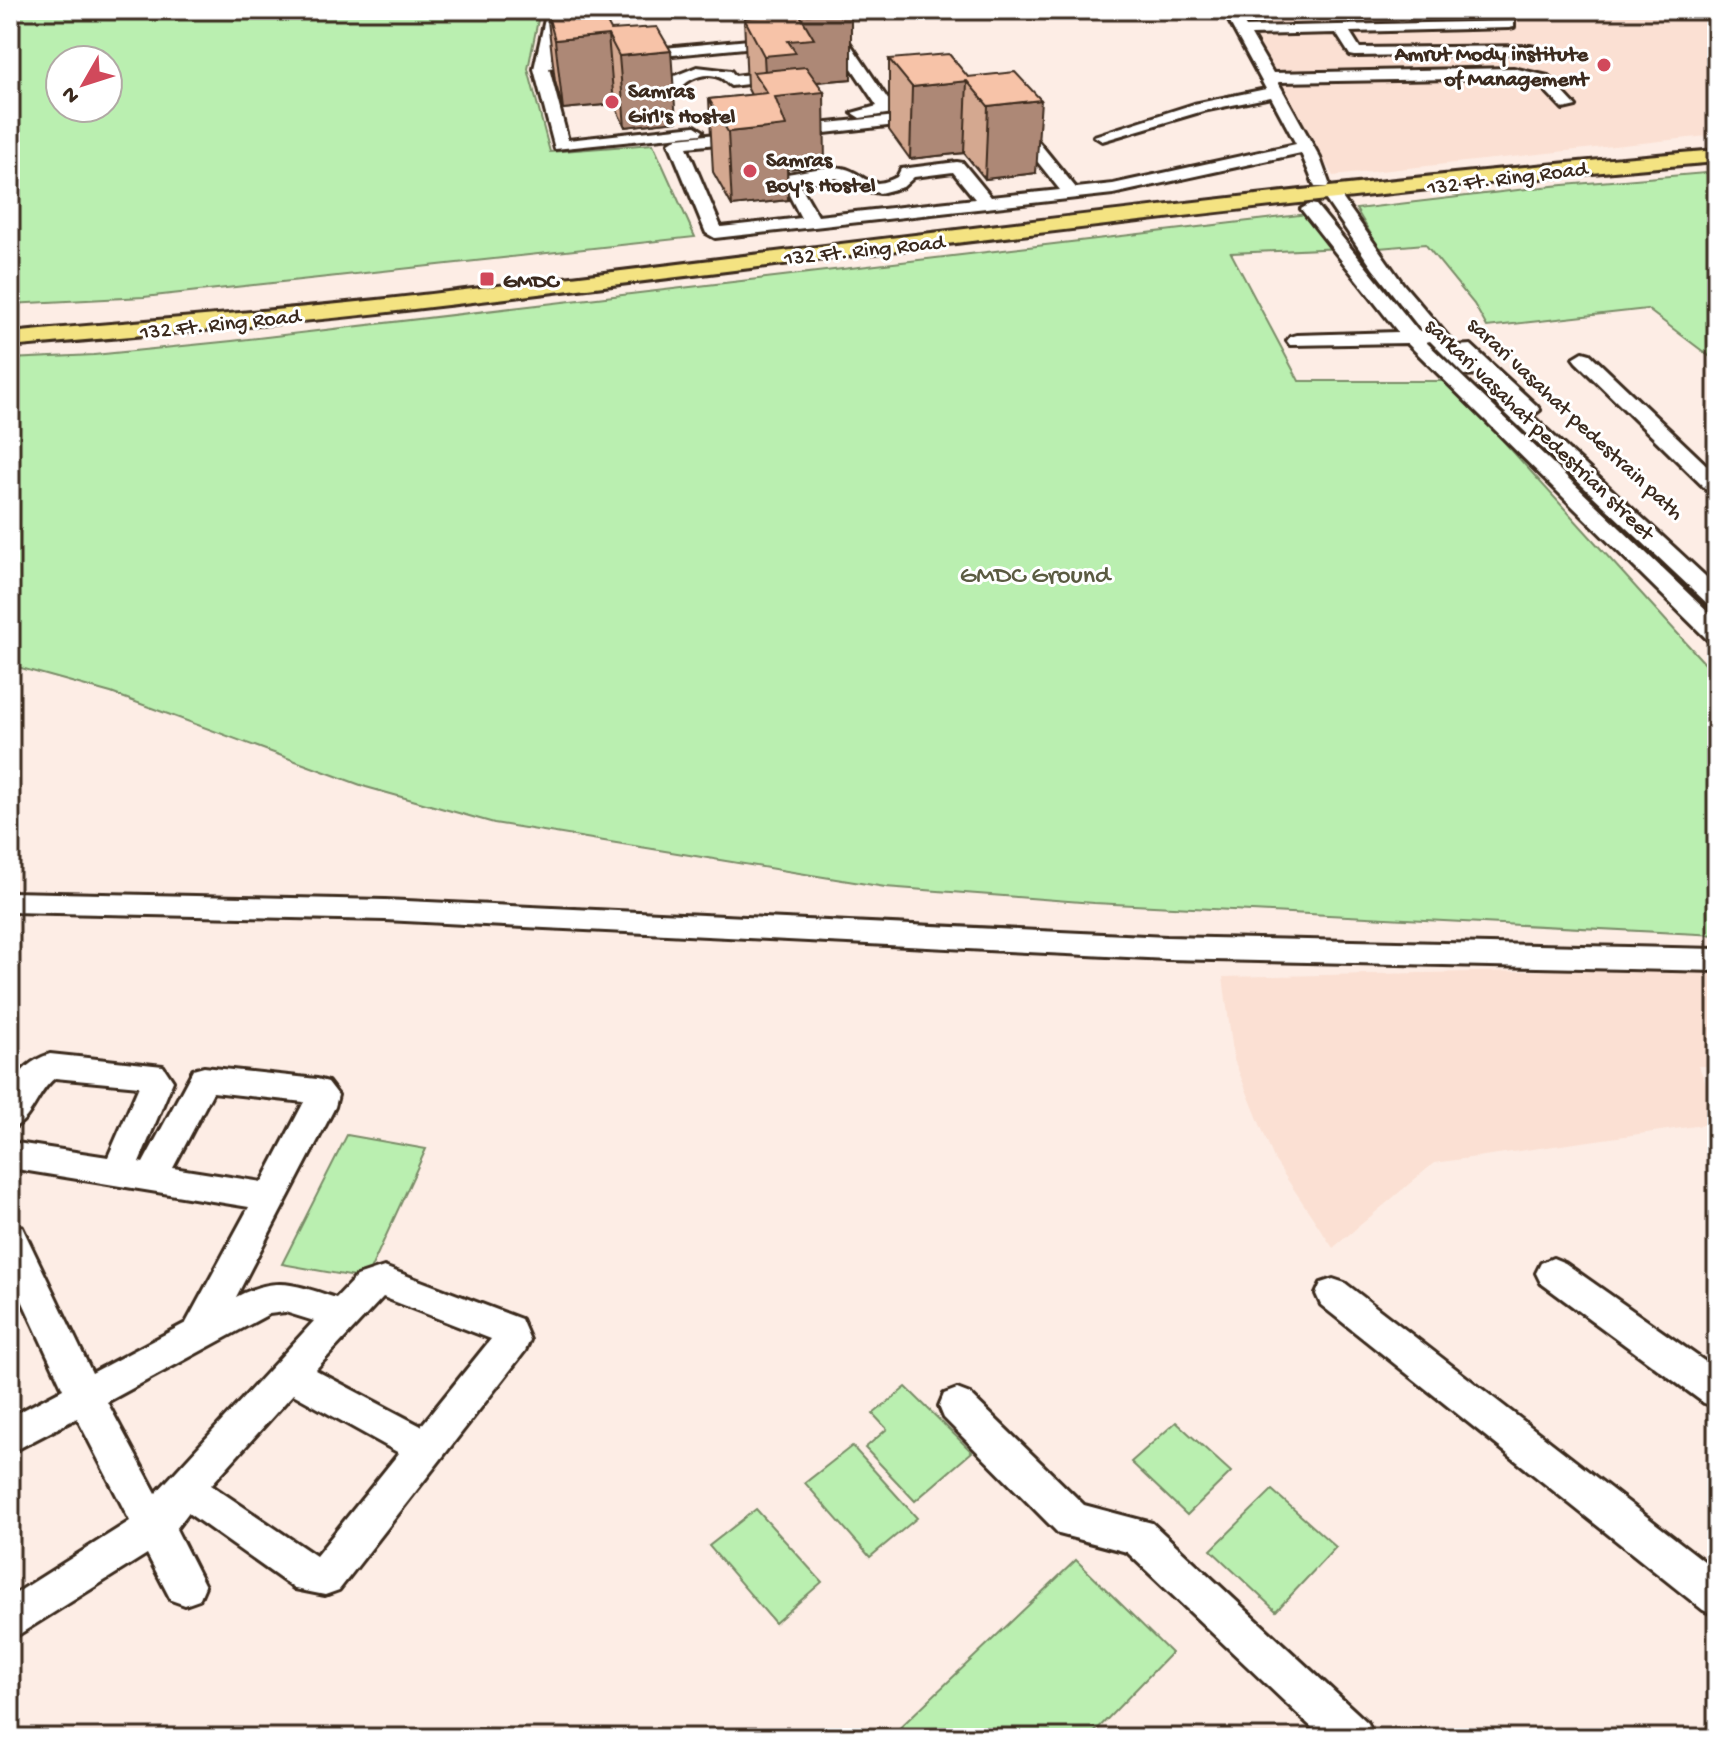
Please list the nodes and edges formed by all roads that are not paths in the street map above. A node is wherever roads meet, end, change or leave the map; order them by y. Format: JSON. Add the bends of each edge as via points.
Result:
{"nodes":[{"id":1,"x":554,"y":10,"type":"edge"},
{"id":2,"x":1230,"y":10,"type":"edge"},
{"id":3,"x":1509,"y":24,"type":"dead end"},
{"id":4,"x":1340,"y":28,"type":"junction"},
{"id":5,"x":1241,"y":31,"type":"junction"},
{"id":6,"x":766,"y":43,"type":"junction"},
{"id":7,"x":686,"y":50,"type":"junction"},
{"id":8,"x":1530,"y":50,"type":"dead end"},
{"id":9,"x":542,"y":64,"type":"junction"},
{"id":10,"x":697,"y":71,"type":"junction"},
{"id":11,"x":1271,"y":85,"type":"junction"},
{"id":12,"x":623,"y":93,"type":"edge"},
{"id":13,"x":1234,"y":103,"type":"junction"},
{"id":14,"x":1568,"y":106,"type":"dead end"},
{"id":15,"x":937,"y":117,"type":"edge"},
{"id":16,"x":996,"y":134,"type":"edge"},
{"id":17,"x":1102,"y":136,"type":"dead end"},
{"id":18,"x":1717,"y":140,"type":"edge"},
{"id":19,"x":1122,"y":145,"type":"dead end"},
{"id":20,"x":1306,"y":147,"type":"junction"},
{"id":21,"x":1717,"y":156,"type":"edge"},
{"id":22,"x":883,"y":188,"type":"junction"},
{"id":23,"x":1072,"y":194,"type":"junction"},
{"id":24,"x":1325,"y":199,"type":"junction"},
{"id":25,"x":987,"y":203,"type":"junction"},
{"id":26,"x":902,"y":212,"type":"junction"},
{"id":27,"x":812,"y":222,"type":"junction"},
{"id":28,"x":10,"y":323,"type":"edge"},
{"id":29,"x":1417,"y":337,"type":"junction"},
{"id":30,"x":10,"y":340,"type":"edge"},
{"id":31,"x":1297,"y":341,"type":"dead end"},
{"id":32,"x":1583,"y":358,"type":"dead end"},
{"id":33,"x":1717,"y":487,"type":"edge"},
{"id":34,"x":1717,"y":580,"type":"edge"},
{"id":35,"x":1717,"y":600,"type":"edge"},
{"id":36,"x":1717,"y":623,"type":"edge"},
{"id":37,"x":1717,"y":635,"type":"edge"},
{"id":38,"x":10,"y":902,"type":"edge"},
{"id":39,"x":1717,"y":960,"type":"edge"},
{"id":40,"x":10,"y":1116,"type":"edge"},
{"id":41,"x":10,"y":1155,"type":"edge"},
{"id":42,"x":118,"y":1172,"type":"junction"},
{"id":43,"x":152,"y":1177,"type":"junction"},
{"id":44,"x":272,"y":1197,"type":"junction"},
{"id":45,"x":10,"y":1237,"type":"edge"},
{"id":46,"x":1553,"y":1273,"type":"dead end"},
{"id":47,"x":20,"y":1287,"type":"edge"},
{"id":48,"x":1333,"y":1294,"type":"dead end"},
{"id":49,"x":342,"y":1315,"type":"junction"},
{"id":50,"x":200,"y":1331,"type":"junction"},
{"id":51,"x":289,"y":1374,"type":"junction"},
{"id":52,"x":1717,"y":1391,"type":"edge"},
{"id":53,"x":84,"y":1395,"type":"junction"},
{"id":54,"x":957,"y":1406,"type":"dead end"},
{"id":55,"x":10,"y":1436,"type":"edge"},
{"id":56,"x":428,"y":1449,"type":"junction"},
{"id":57,"x":184,"y":1488,"type":"junction"},
{"id":58,"x":154,"y":1527,"type":"junction"},
{"id":59,"x":185,"y":1586,"type":"dead end"},
{"id":60,"x":1717,"y":1596,"type":"edge"},
{"id":61,"x":10,"y":1620,"type":"edge"},
{"id":62,"x":1353,"y":1738,"type":"edge"}],
"edges":[{"from":1,"to":9,"type":"street"},
{"from":2,"to":5,"type":"street"},
{"from":3,"to":4,"type":"street"},
{"from":4,"to":5,"type":"street"},
{"from":4,"to":8,"type":"street","via":[[1355,52]]},
{"from":5,"to":11,"type":"street"},
{"from":6,"to":7,"type":"street"},
{"from":6,"to":9,"type":"street","via":[[838,36],[887,110],[561,146]]},
{"from":6,"to":10,"type":"street","via":[[783,76],[731,81],[726,74]]},
{"from":7,"to":9,"type":"street"},
{"from":7,"to":10,"type":"street"},
{"from":10,"to":12,"type":"street","via":[[677,80],[674,88]]},
{"from":11,"to":13,"type":"street"},
{"from":11,"to":14,"type":"street","via":[[1505,73],[1543,79]]},
{"from":11,"to":20,"type":"street"},
{"from":13,"to":17,"type":"street","via":[[1200,107]]},
{"from":13,"to":19,"type":"street"},
{"from":15,"to":27,"type":"street","via":[[677,143],[715,233]]},
{"from":16,"to":23,"type":"street","via":[[1022,132]]},
{"from":18,"to":24,"type":"main road","name":"132 Ft. Ring Road"},
{"from":20,"to":23,"type":"street"},
{"from":20,"to":24,"type":"street"},
{"from":21,"to":24,"type":"main road","name":"132 Ft. Ring Road","via":[[1535,171]]},
{"from":22,"to":25,"type":"street","via":[[905,180],[907,173],[957,167]]},
{"from":22,"to":26,"type":"street"},
{"from":22,"to":27,"type":"street","via":[[859,185],[841,173],[789,179]]},
{"from":23,"to":25,"type":"street"},
{"from":24,"to":28,"type":"main road","name":"132 Ft. Ring Road","via":[[578,263],[229,305]]},
{"from":24,"to":29,"type":"street","name":"sarkari vasahat pedestrian street"},
{"from":24,"to":30,"type":"main road","name":"132 Ft. Ring Road","via":[[680,268],[419,302]]},
{"from":24,"to":34,"type":"street","name":"sarari vasahat pedestrain path","via":[[1467,352]]},
{"from":24,"to":35,"type":"street","via":[[1451,353]]},
{"from":25,"to":26,"type":"street"},
{"from":26,"to":27,"type":"street"},
{"from":29,"to":31,"type":"street"},
{"from":29,"to":36,"type":"street"},
{"from":29,"to":37,"type":"street","name":"sarkari vasahat pedestrian street"},
{"from":32,"to":33,"type":"street"},
{"from":38,"to":39,"type":"street","via":[[385,910],[1167,948]]},
{"from":40,"to":42,"type":"street","via":[[37,1075],[50,1066],[152,1075],[157,1081]]},
{"from":41,"to":42,"type":"street"},
{"from":42,"to":43,"type":"street"},
{"from":43,"to":44,"type":"street"},
{"from":43,"to":44,"type":"street","via":[[204,1079],[317,1091],[322,1101]]},
{"from":44,"to":50,"type":"street"},
{"from":45,"to":47,"type":"street"},
{"from":46,"to":52,"type":"street"},
{"from":47,"to":53,"type":"street"},
{"from":48,"to":60,"type":"street"},
{"from":49,"to":50,"type":"street","via":[[274,1298],[245,1306]]},
{"from":49,"to":51,"type":"street"},
{"from":49,"to":56,"type":"street","via":[[369,1287],[384,1282],[512,1334],[509,1347]]},
{"from":50,"to":53,"type":"street"},
{"from":51,"to":56,"type":"street"},
{"from":51,"to":57,"type":"street"},
{"from":53,"to":55,"type":"street"},
{"from":53,"to":58,"type":"street"},
{"from":54,"to":62,"type":"street","via":[[1073,1521],[1138,1536]]},
{"from":56,"to":57,"type":"street","via":[[325,1576],[309,1575]]},
{"from":57,"to":58,"type":"street"},
{"from":58,"to":59,"type":"street"},
{"from":58,"to":61,"type":"street"}]}
